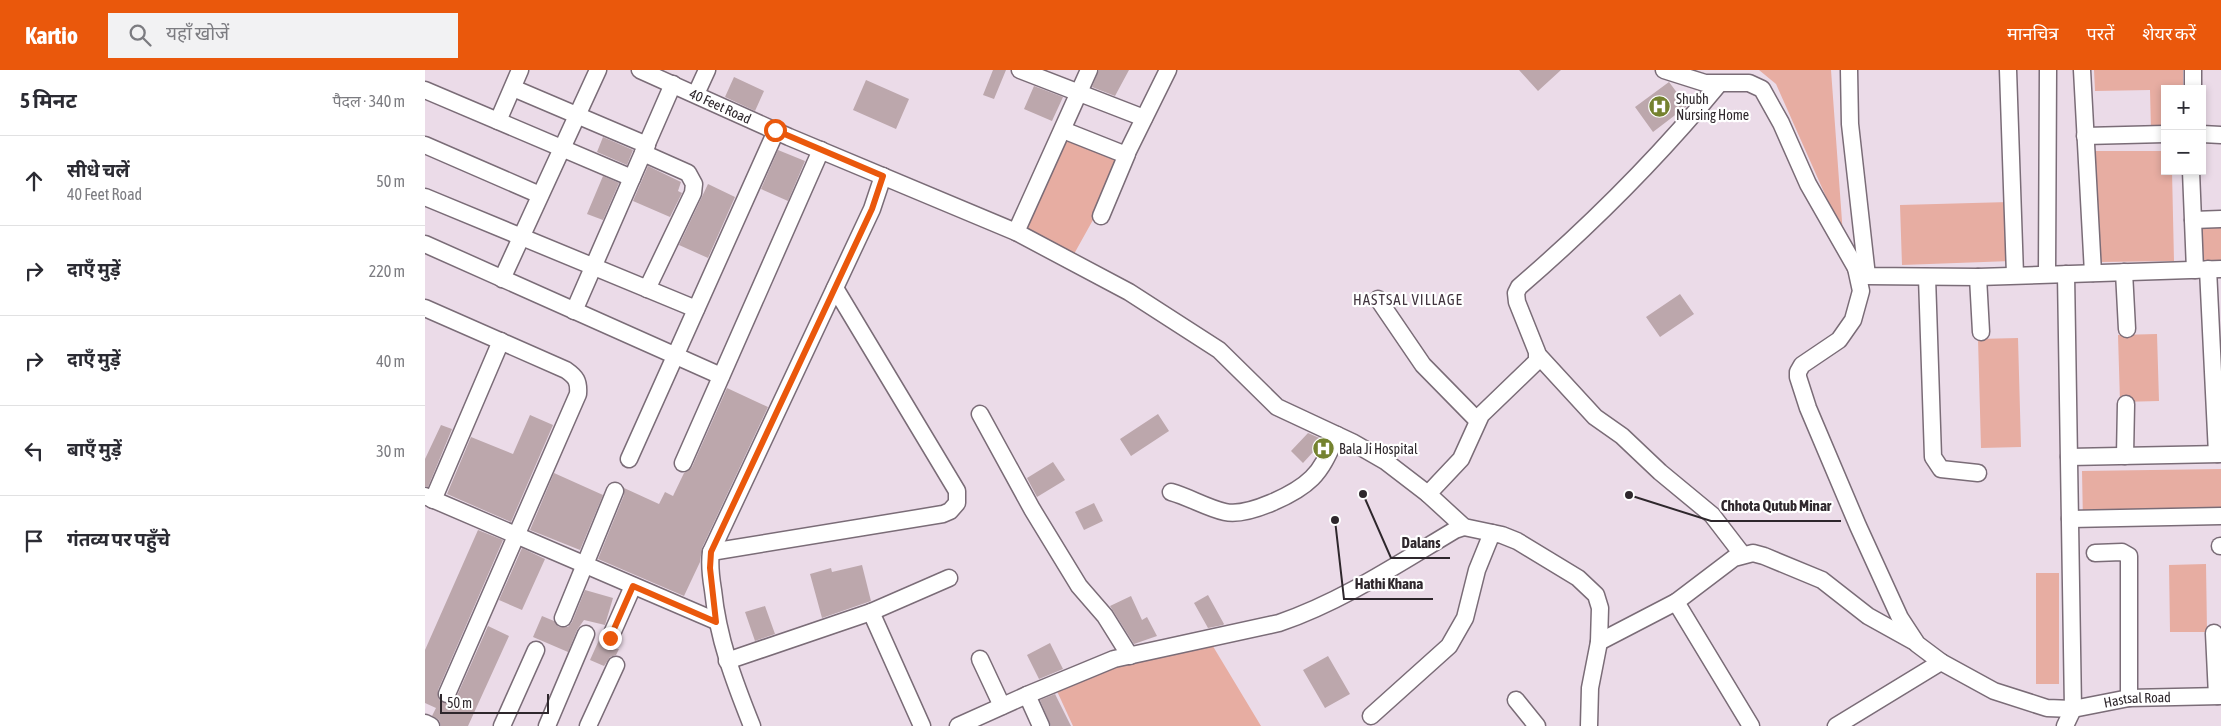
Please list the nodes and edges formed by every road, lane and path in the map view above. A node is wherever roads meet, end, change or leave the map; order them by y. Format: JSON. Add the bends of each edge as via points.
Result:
{"nodes":[{"id":1,"x":520,"y":70,"type":"edge"},
{"id":2,"x":598,"y":70,"type":"edge"},
{"id":3,"x":640,"y":70,"type":"edge"},
{"id":4,"x":707,"y":70,"type":"edge"},
{"id":5,"x":1021,"y":70,"type":"edge"},
{"id":6,"x":1089,"y":70,"type":"edge"},
{"id":7,"x":1168,"y":70,"type":"edge"},
{"id":8,"x":1664,"y":70,"type":"edge"},
{"id":9,"x":1849,"y":70,"type":"edge"},
{"id":10,"x":2008,"y":70,"type":"edge"},
{"id":11,"x":2048,"y":70,"type":"edge"},
{"id":12,"x":2082,"y":70,"type":"edge"},
{"id":13,"x":2193,"y":70,"type":"edge"},
{"id":14,"x":673,"y":84,"type":"junction"},
{"id":15,"x":1719,"y":84,"type":"junction"},
{"id":16,"x":2193,"y":85,"type":"edge"},
{"id":17,"x":513,"y":88,"type":"junction"},
{"id":18,"x":425,"y":90,"type":"edge"},
{"id":19,"x":1079,"y":93,"type":"junction"},
{"id":20,"x":696,"y":94,"type":"junction"},
{"id":21,"x":577,"y":115,"type":"junction"},
{"id":22,"x":1144,"y":118,"type":"junction"},
{"id":23,"x":498,"y":122,"type":"junction"},
{"id":24,"x":775,"y":130,"type":"junction"},
{"id":25,"x":1063,"y":130,"type":"junction"},
{"id":26,"x":2161,"y":134,"type":"edge"},
{"id":27,"x":2206,"y":134,"type":"edge"},
{"id":28,"x":2221,"y":134,"type":"edge"},
{"id":29,"x":2085,"y":136,"type":"junction"},
{"id":30,"x":425,"y":145,"type":"edge"},
{"id":31,"x":561,"y":149,"type":"junction"},
{"id":32,"x":645,"y":149,"type":"junction"},
{"id":33,"x":821,"y":150,"type":"junction"},
{"id":34,"x":1127,"y":154,"type":"junction"},
{"id":35,"x":2191,"y":175,"type":"edge"},
{"id":36,"x":883,"y":176,"type":"junction"},
{"id":37,"x":632,"y":178,"type":"junction"},
{"id":38,"x":540,"y":195,"type":"junction"},
{"id":39,"x":425,"y":197,"type":"edge"},
{"id":40,"x":1101,"y":216,"type":"dead end"},
{"id":41,"x":2221,"y":219,"type":"edge"},
{"id":42,"x":2193,"y":220,"type":"junction"},
{"id":43,"x":1016,"y":232,"type":"junction"},
{"id":44,"x":521,"y":238,"type":"junction"},
{"id":45,"x":425,"y":244,"type":"edge"},
{"id":46,"x":593,"y":267,"type":"junction"},
{"id":47,"x":2208,"y":269,"type":"edge"},
{"id":48,"x":1861,"y":272,"type":"junction"},
{"id":49,"x":2125,"y":272,"type":"junction"},
{"id":50,"x":2093,"y":273,"type":"junction"},
{"id":51,"x":2047,"y":274,"type":"junction"},
{"id":52,"x":2066,"y":274,"type":"junction"},
{"id":53,"x":2015,"y":275,"type":"junction"},
{"id":54,"x":1978,"y":277,"type":"junction"},
{"id":55,"x":1927,"y":278,"type":"junction"},
{"id":56,"x":502,"y":279,"type":"junction"},
{"id":57,"x":835,"y":288,"type":"junction"},
{"id":58,"x":647,"y":289,"type":"junction"},
{"id":59,"x":1378,"y":299,"type":"dead end"},
{"id":60,"x":696,"y":309,"type":"junction"},
{"id":61,"x":574,"y":311,"type":"junction"},
{"id":62,"x":427,"y":314,"type":"edge"},
{"id":63,"x":2127,"y":329,"type":"dead end"},
{"id":64,"x":1981,"y":332,"type":"dead end"},
{"id":65,"x":501,"y":341,"type":"junction"},
{"id":66,"x":1538,"y":355,"type":"junction"},
{"id":67,"x":675,"y":357,"type":"junction"},
{"id":68,"x":721,"y":376,"type":"junction"},
{"id":69,"x":2126,"y":404,"type":"dead end"},
{"id":70,"x":980,"y":414,"type":"dead end"},
{"id":71,"x":1477,"y":420,"type":"junction"},
{"id":72,"x":1337,"y":435,"type":"junction"},
{"id":73,"x":2219,"y":454,"type":"edge"},
{"id":74,"x":2125,"y":456,"type":"junction"},
{"id":75,"x":2069,"y":457,"type":"junction"},
{"id":76,"x":629,"y":459,"type":"dead end"},
{"id":77,"x":683,"y":463,"type":"dead end"},
{"id":78,"x":1978,"y":472,"type":"dead end"},
{"id":79,"x":615,"y":491,"type":"dead end"},
{"id":80,"x":1171,"y":492,"type":"dead end"},
{"id":81,"x":1428,"y":494,"type":"junction"},
{"id":82,"x":429,"y":498,"type":"edge"},
{"id":83,"x":2221,"y":516,"type":"edge"},
{"id":84,"x":2070,"y":518,"type":"junction"},
{"id":85,"x":1464,"y":527,"type":"junction"},
{"id":86,"x":1492,"y":533,"type":"junction"},
{"id":87,"x":516,"y":536,"type":"junction"},
{"id":88,"x":711,"y":552,"type":"junction"},
{"id":89,"x":2095,"y":553,"type":"dead end"},
{"id":90,"x":1742,"y":554,"type":"junction"},
{"id":91,"x":585,"y":565,"type":"junction"},
{"id":92,"x":949,"y":578,"type":"dead end"},
{"id":93,"x":633,"y":586,"type":"junction"},
{"id":94,"x":1676,"y":602,"type":"junction"},
{"id":95,"x":871,"y":612,"type":"junction"},
{"id":96,"x":563,"y":618,"type":"dead end"},
{"id":97,"x":716,"y":622,"type":"junction"},
{"id":98,"x":2214,"y":633,"type":"dead end"},
{"id":99,"x":586,"y":634,"type":"dead end"},
{"id":100,"x":610,"y":638,"type":"dead end"},
{"id":101,"x":1599,"y":642,"type":"junction"},
{"id":102,"x":1917,"y":644,"type":"junction"},
{"id":103,"x":536,"y":650,"type":"dead end"},
{"id":104,"x":1130,"y":656,"type":"junction"},
{"id":105,"x":980,"y":659,"type":"dead end"},
{"id":106,"x":727,"y":662,"type":"junction"},
{"id":107,"x":1941,"y":662,"type":"junction"},
{"id":108,"x":615,"y":665,"type":"dead end"},
{"id":109,"x":447,"y":694,"type":"dead end"},
{"id":110,"x":1027,"y":694,"type":"junction"},
{"id":111,"x":2219,"y":696,"type":"edge"},
{"id":112,"x":2129,"y":698,"type":"junction"},
{"id":113,"x":1516,"y":700,"type":"dead end"},
{"id":114,"x":1002,"y":706,"type":"junction"},
{"id":115,"x":2073,"y":709,"type":"junction"},
{"id":116,"x":1371,"y":716,"type":"dead end"},
{"id":117,"x":982,"y":721,"type":"edge"},
{"id":118,"x":425,"y":724,"type":"edge"},
{"id":119,"x":431,"y":726,"type":"edge"},
{"id":120,"x":502,"y":726,"type":"edge"},
{"id":121,"x":547,"y":726,"type":"edge"},
{"id":122,"x":588,"y":726,"type":"edge"},
{"id":123,"x":752,"y":726,"type":"edge"},
{"id":124,"x":922,"y":726,"type":"edge"},
{"id":125,"x":958,"y":726,"type":"edge"},
{"id":126,"x":1041,"y":726,"type":"edge"},
{"id":127,"x":1537,"y":726,"type":"edge"},
{"id":128,"x":1589,"y":726,"type":"edge"},
{"id":129,"x":1751,"y":726,"type":"edge"},
{"id":130,"x":1836,"y":726,"type":"edge"},
{"id":131,"x":2065,"y":726,"type":"edge"}],
"edges":[{"from":1,"to":17,"type":"street"},
{"from":2,"to":21,"type":"street"},
{"from":3,"to":14,"type":"street","name":"40 Feet Road"},
{"from":4,"to":20,"type":"street"},
{"from":5,"to":19,"type":"street"},
{"from":6,"to":19,"type":"street"},
{"from":7,"to":22,"type":"street"},
{"from":8,"to":15,"type":"street"},
{"from":9,"to":48,"type":"street"},
{"from":10,"to":53,"type":"street"},
{"from":11,"to":51,"type":"street"},
{"from":12,"to":29,"type":"street"},
{"from":13,"to":16,"type":"street"},
{"from":14,"to":20,"type":"street","name":"40 Feet Road"},
{"from":14,"to":32,"type":"street"},
{"from":15,"to":48,"type":"street","via":[[1749,83],[1761,89],[1808,184]]},
{"from":15,"to":66,"type":"street","via":[[1681,131],[1589,226],[1519,286],[1517,302]]},
{"from":17,"to":21,"type":"street"},
{"from":17,"to":23,"type":"street"},
{"from":18,"to":23,"type":"street"},
{"from":19,"to":22,"type":"street"},
{"from":19,"to":25,"type":"street"},
{"from":20,"to":24,"type":"street","name":"40 Feet Road"},
{"from":21,"to":31,"type":"street"},
{"from":21,"to":32,"type":"street"},
{"from":22,"to":34,"type":"street"},
{"from":23,"to":31,"type":"street"},
{"from":24,"to":33,"type":"street","name":"40 Feet Road"},
{"from":24,"to":60,"type":"street"},
{"from":25,"to":34,"type":"street"},
{"from":25,"to":43,"type":"street"},
{"from":26,"to":29,"type":"street"},
{"from":27,"to":28,"type":"street"},
{"from":29,"to":50,"type":"street"},
{"from":30,"to":38,"type":"street"},
{"from":31,"to":37,"type":"street"},
{"from":31,"to":38,"type":"street"},
{"from":32,"to":37,"type":"street"},
{"from":32,"to":58,"type":"street","via":[[688,173],[694,184],[693,193]]},
{"from":33,"to":36,"type":"street","name":"40 Feet Road"},
{"from":33,"to":68,"type":"street"},
{"from":34,"to":40,"type":"street"},
{"from":35,"to":42,"type":"street"},
{"from":36,"to":43,"type":"street","name":"40 Feet Road"},
{"from":36,"to":57,"type":"street","via":[[872,209]]},
{"from":37,"to":46,"type":"street"},
{"from":38,"to":44,"type":"street"},
{"from":39,"to":44,"type":"street"},
{"from":41,"to":42,"type":"street"},
{"from":42,"to":47,"type":"street"},
{"from":43,"to":72,"type":"street","name":"40 Feet Road","via":[[1129,292],[1219,350],[1273,404]]},
{"from":44,"to":46,"type":"street"},
{"from":44,"to":56,"type":"street"},
{"from":45,"to":56,"type":"street"},
{"from":46,"to":58,"type":"street"},
{"from":46,"to":61,"type":"street"},
{"from":47,"to":49,"type":"street"},
{"from":47,"to":73,"type":"street"},
{"from":48,"to":55,"type":"street"},
{"from":48,"to":102,"type":"street","via":[[1861,291],[1853,320],[1839,340],[1802,365],[1798,377],[1866,543],[1900,618]]},
{"from":49,"to":50,"type":"street"},
{"from":49,"to":63,"type":"street"},
{"from":50,"to":52,"type":"street"},
{"from":51,"to":52,"type":"street"},
{"from":51,"to":53,"type":"street"},
{"from":52,"to":75,"type":"street"},
{"from":53,"to":54,"type":"street"},
{"from":54,"to":55,"type":"street"},
{"from":54,"to":64,"type":"street"},
{"from":55,"to":78,"type":"street","via":[[1933,457],[1941,469]]},
{"from":56,"to":61,"type":"street"},
{"from":57,"to":88,"type":"street"},
{"from":57,"to":88,"type":"street","via":[[957,491],[957,503],[943,514]]},
{"from":58,"to":60,"type":"street"},
{"from":59,"to":71,"type":"street","via":[[1423,365]]},
{"from":60,"to":67,"type":"street"},
{"from":61,"to":67,"type":"street"},
{"from":62,"to":65,"type":"street"},
{"from":65,"to":82,"type":"street"},
{"from":65,"to":87,"type":"street","via":[[566,370],[579,383],[578,394]]},
{"from":66,"to":71,"type":"street","via":[[1535,363]]},
{"from":66,"to":90,"type":"street","via":[[1595,417],[1622,436],[1712,515]]},
{"from":67,"to":68,"type":"street"},
{"from":67,"to":76,"type":"street"},
{"from":68,"to":77,"type":"street"},
{"from":69,"to":74,"type":"street"},
{"from":70,"to":104,"type":"street","via":[[1079,586],[1105,616]]},
{"from":71,"to":81,"type":"street","via":[[1461,459]]},
{"from":72,"to":80,"type":"street","via":[[1312,478],[1281,498],[1252,510],[1227,513]]},
{"from":72,"to":81,"type":"street","name":"40 Feet Road","via":[[1379,458]]},
{"from":73,"to":74,"type":"street"},
{"from":74,"to":75,"type":"street"},
{"from":75,"to":84,"type":"street"},
{"from":79,"to":91,"type":"street"},
{"from":81,"to":85,"type":"street","name":"40 Feet Road"},
{"from":82,"to":87,"type":"street"},
{"from":83,"to":84,"type":"street"},
{"from":84,"to":115,"type":"street"},
{"from":85,"to":86,"type":"street"},
{"from":85,"to":104,"type":"street","via":[[1300,616]]},
{"from":86,"to":101,"type":"street","via":[[1531,548],[1589,587],[1600,608]]},
{"from":86,"to":116,"type":"street","via":[[1477,570],[1465,618],[1449,646]]},
{"from":87,"to":91,"type":"street"},
{"from":87,"to":109,"type":"street"},
{"from":88,"to":97,"type":"street"},
{"from":89,"to":112,"type":"street","via":[[2122,552],[2129,556]]},
{"from":90,"to":94,"type":"street"},
{"from":90,"to":102,"type":"street","via":[[1764,556],[1822,580],[1868,616]]},
{"from":91,"to":93,"type":"street"},
{"from":91,"to":96,"type":"street"},
{"from":92,"to":95,"type":"street"},
{"from":93,"to":97,"type":"street"},
{"from":93,"to":100,"type":"street"},
{"from":94,"to":101,"type":"street"},
{"from":94,"to":129,"type":"street"},
{"from":95,"to":106,"type":"street"},
{"from":95,"to":124,"type":"street"},
{"from":97,"to":106,"type":"street"},
{"from":98,"to":111,"type":"street"},
{"from":99,"to":121,"type":"street"},
{"from":101,"to":128,"type":"street","via":[[1591,688]]},
{"from":102,"to":107,"type":"street","name":"Hastsal Road"},
{"from":103,"to":120,"type":"street"},
{"from":104,"to":110,"type":"street","via":[[1099,664]]},
{"from":105,"to":114,"type":"street"},
{"from":106,"to":123,"type":"street"},
{"from":107,"to":115,"type":"street","name":"Hastsal Road","via":[[1993,690],[2047,708]]},
{"from":107,"to":130,"type":"street"},
{"from":108,"to":122,"type":"street"},
{"from":110,"to":114,"type":"street"},
{"from":110,"to":126,"type":"street"},
{"from":111,"to":112,"type":"street","name":"Hastsal Road"},
{"from":112,"to":115,"type":"street","name":"Hastsal Road"},
{"from":113,"to":127,"type":"street"},
{"from":114,"to":117,"type":"street"},
{"from":115,"to":131,"type":"street"},
{"from":117,"to":125,"type":"street"},
{"from":118,"to":119,"type":"street"}]}
